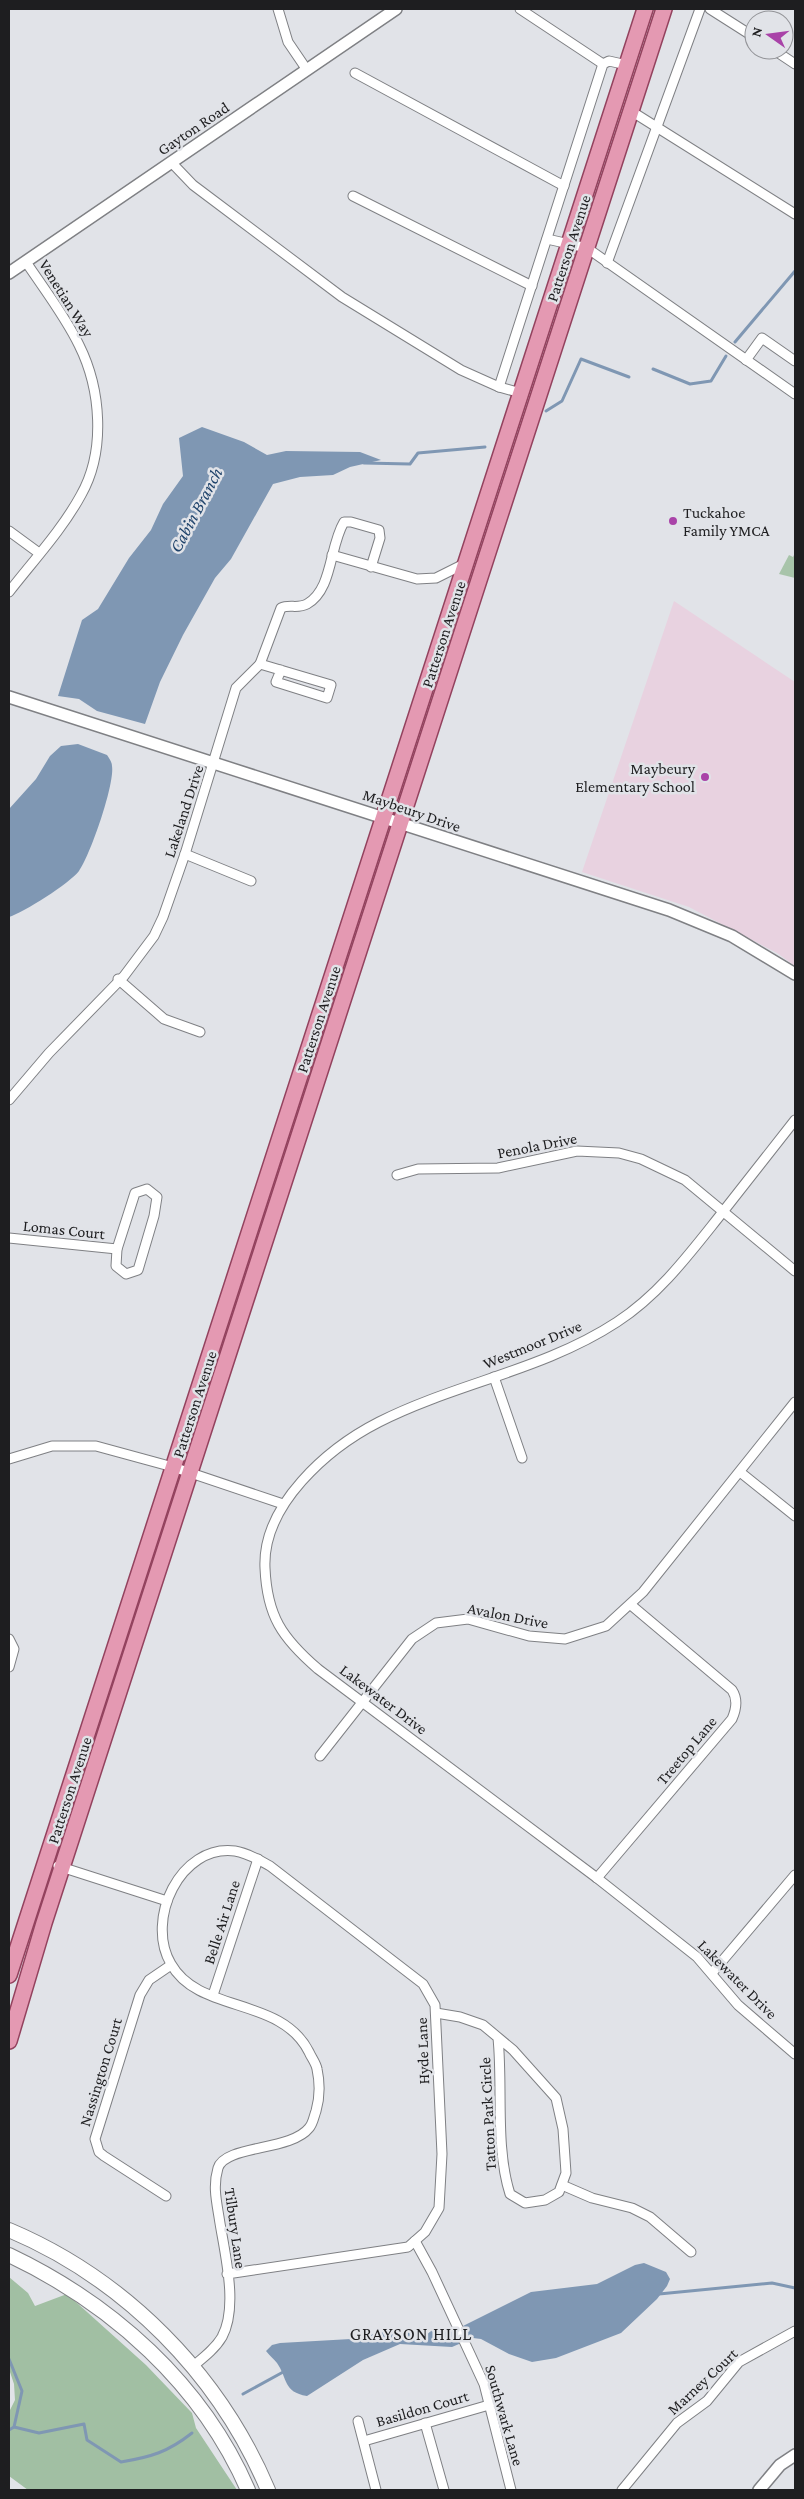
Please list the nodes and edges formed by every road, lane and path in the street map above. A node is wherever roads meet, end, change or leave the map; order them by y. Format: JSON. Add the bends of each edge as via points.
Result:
{"nodes":[{"id":1,"x":278,"y":9,"type":"edge"},
{"id":2,"x":396,"y":9,"type":"edge"},
{"id":3,"x":520,"y":9,"type":"edge"},
{"id":4,"x":645,"y":9,"type":"edge"},
{"id":5,"x":664,"y":9,"type":"edge"},
{"id":6,"x":700,"y":9,"type":"edge"},
{"id":7,"x":710,"y":9,"type":"edge"},
{"id":8,"x":744,"y":31,"type":"edge"},
{"id":9,"x":603,"y":64,"type":"junction"},
{"id":10,"x":627,"y":65,"type":"junction"},
{"id":11,"x":307,"y":70,"type":"junction"},
{"id":12,"x":355,"y":73,"type":"dead end"},
{"id":13,"x":631,"y":111,"type":"junction"},
{"id":14,"x":656,"y":129,"type":"junction"},
{"id":15,"x":171,"y":162,"type":"junction"},
{"id":16,"x":564,"y":186,"type":"junction"},
{"id":17,"x":353,"y":196,"type":"dead end"},
{"id":18,"x":795,"y":214,"type":"edge"},
{"id":19,"x":547,"y":239,"type":"junction"},
{"id":20,"x":569,"y":244,"type":"junction"},
{"id":21,"x":587,"y":248,"type":"junction"},
{"id":22,"x":26,"y":262,"type":"junction"},
{"id":23,"x":606,"y":263,"type":"junction"},
{"id":24,"x":9,"y":273,"type":"edge"},
{"id":25,"x":532,"y":286,"type":"junction"},
{"id":26,"x":746,"y":360,"type":"junction"},
{"id":27,"x":795,"y":361,"type":"edge"},
{"id":28,"x":499,"y":387,"type":"junction"},
{"id":29,"x":521,"y":393,"type":"junction"},
{"id":30,"x":795,"y":394,"type":"edge"},
{"id":31,"x":9,"y":530,"type":"edge"},
{"id":32,"x":39,"y":553,"type":"junction"},
{"id":33,"x":332,"y":555,"type":"junction"},
{"id":34,"x":466,"y":563,"type":"junction"},
{"id":35,"x":372,"y":567,"type":"junction"},
{"id":36,"x":9,"y":592,"type":"edge"},
{"id":37,"x":260,"y":664,"type":"junction"},
{"id":38,"x":281,"y":670,"type":"junction"},
{"id":39,"x":9,"y":697,"type":"edge"},
{"id":40,"x":214,"y":763,"type":"junction"},
{"id":41,"x":382,"y":818,"type":"junction"},
{"id":42,"x":400,"y":824,"type":"junction"},
{"id":43,"x":185,"y":854,"type":"junction"},
{"id":44,"x":251,"y":881,"type":"dead end"},
{"id":45,"x":795,"y":974,"type":"edge"},
{"id":46,"x":118,"y":979,"type":"junction"},
{"id":47,"x":200,"y":1032,"type":"dead end"},
{"id":48,"x":9,"y":1100,"type":"edge"},
{"id":49,"x":795,"y":1120,"type":"edge"},
{"id":50,"x":396,"y":1175,"type":"dead end"},
{"id":51,"x":723,"y":1211,"type":"junction"},
{"id":52,"x":9,"y":1238,"type":"edge"},
{"id":53,"x":117,"y":1249,"type":"junction"},
{"id":54,"x":795,"y":1270,"type":"edge"},
{"id":55,"x":494,"y":1377,"type":"junction"},
{"id":56,"x":795,"y":1402,"type":"edge"},
{"id":57,"x":522,"y":1458,"type":"dead end"},
{"id":58,"x":9,"y":1459,"type":"edge"},
{"id":59,"x":173,"y":1467,"type":"junction"},
{"id":60,"x":190,"y":1472,"type":"junction"},
{"id":61,"x":740,"y":1472,"type":"junction"},
{"id":62,"x":283,"y":1504,"type":"junction"},
{"id":63,"x":795,"y":1516,"type":"edge"},
{"id":64,"x":631,"y":1605,"type":"junction"},
{"id":65,"x":9,"y":1639,"type":"edge"},
{"id":66,"x":9,"y":1667,"type":"edge"},
{"id":67,"x":363,"y":1702,"type":"junction"},
{"id":68,"x":320,"y":1756,"type":"dead end"},
{"id":69,"x":258,"y":1859,"type":"junction"},
{"id":70,"x":45,"y":1862,"type":"junction"},
{"id":71,"x":62,"y":1868,"type":"junction"},
{"id":72,"x":795,"y":1876,"type":"edge"},
{"id":73,"x":597,"y":1878,"type":"junction"},
{"id":74,"x":167,"y":1900,"type":"junction"},
{"id":75,"x":171,"y":1965,"type":"junction"},
{"id":76,"x":712,"y":1973,"type":"junction"},
{"id":77,"x":9,"y":1975,"type":"edge"},
{"id":78,"x":213,"y":1995,"type":"junction"},
{"id":79,"x":436,"y":2014,"type":"junction"},
{"id":80,"x":498,"y":2038,"type":"junction"},
{"id":81,"x":9,"y":2041,"type":"edge"},
{"id":82,"x":795,"y":2054,"type":"edge"},
{"id":83,"x":562,"y":2185,"type":"junction"},
{"id":84,"x":166,"y":2196,"type":"dead end"},
{"id":85,"x":9,"y":2230,"type":"edge"},
{"id":86,"x":415,"y":2241,"type":"junction"},
{"id":87,"x":691,"y":2252,"type":"dead end"},
{"id":88,"x":9,"y":2255,"type":"edge"},
{"id":89,"x":227,"y":2274,"type":"junction"},
{"id":90,"x":795,"y":2331,"type":"edge"},
{"id":91,"x":192,"y":2367,"type":"junction"},
{"id":92,"x":489,"y":2405,"type":"junction"},
{"id":93,"x":358,"y":2421,"type":"dead end"},
{"id":94,"x":425,"y":2423,"type":"junction"},
{"id":95,"x":364,"y":2441,"type":"junction"},
{"id":96,"x":795,"y":2455,"type":"edge"},
{"id":97,"x":248,"y":2490,"type":"edge"},
{"id":98,"x":268,"y":2490,"type":"edge"},
{"id":99,"x":376,"y":2490,"type":"edge"},
{"id":100,"x":444,"y":2490,"type":"edge"},
{"id":101,"x":511,"y":2490,"type":"edge"},
{"id":102,"x":622,"y":2490,"type":"edge"},
{"id":103,"x":759,"y":2490,"type":"edge"}],
"edges":[{"from":1,"to":11,"type":"street","via":[[288,42]]},
{"from":2,"to":11,"type":"street","name":"Gayton Road"},
{"from":3,"to":9,"type":"street"},
{"from":4,"to":10,"type":"main road","name":"Patterson Avenue"},
{"from":5,"to":13,"type":"main road","name":"Patterson Avenue"},
{"from":6,"to":14,"type":"street"},
{"from":7,"to":8,"type":"street"},
{"from":9,"to":10,"type":"street","via":[[609,61]]},
{"from":9,"to":16,"type":"street"},
{"from":10,"to":20,"type":"main road","name":"Patterson Avenue"},
{"from":11,"to":15,"type":"street","name":"Gayton Road"},
{"from":12,"to":16,"type":"street"},
{"from":13,"to":14,"type":"street"},
{"from":13,"to":21,"type":"main road","name":"Patterson Avenue"},
{"from":14,"to":18,"type":"street"},
{"from":14,"to":23,"type":"street"},
{"from":15,"to":22,"type":"street","name":"Gayton Road"},
{"from":15,"to":28,"type":"street","via":[[193,185],[342,297],[461,370]]},
{"from":16,"to":19,"type":"street"},
{"from":17,"to":25,"type":"street"},
{"from":19,"to":20,"type":"street"},
{"from":19,"to":25,"type":"street"},
{"from":20,"to":21,"type":"street"},
{"from":20,"to":29,"type":"main road","name":"Patterson Avenue"},
{"from":21,"to":23,"type":"street"},
{"from":21,"to":42,"type":"main road","name":"Patterson Avenue"},
{"from":22,"to":24,"type":"street","name":"Gayton Road"},
{"from":22,"to":32,"type":"street","name":"Venetian Way","via":[[79,345],[91,378],[97,421],[96,453],[88,480],[69,514]]},
{"from":23,"to":26,"type":"street"},
{"from":25,"to":28,"type":"street"},
{"from":26,"to":27,"type":"street","via":[[762,338]]},
{"from":26,"to":30,"type":"street"},
{"from":28,"to":29,"type":"street"},
{"from":29,"to":34,"type":"main road","name":"Patterson Avenue"},
{"from":31,"to":32,"type":"street"},
{"from":32,"to":36,"type":"street","name":"Venetian Way"},
{"from":33,"to":35,"type":"street"},
{"from":33,"to":35,"type":"street","name":"Lakeland Drive","via":[[344,522],[379,530],[381,534]]},
{"from":33,"to":37,"type":"street","name":"Lakeland Drive","via":[[320,594],[306,605],[286,606],[279,611]]},
{"from":34,"to":35,"type":"street","via":[[431,579],[417,579]]},
{"from":34,"to":41,"type":"main road","name":"Patterson Avenue"},
{"from":37,"to":38,"type":"street"},
{"from":37,"to":40,"type":"street","name":"Lakeland Drive","via":[[236,688]]},
{"from":38,"to":38,"type":"street","via":[[276,682],[327,698],[331,685]]},
{"from":39,"to":40,"type":"street","name":"Maybeury Drive"},
{"from":40,"to":41,"type":"street","name":"Maybeury Drive"},
{"from":40,"to":43,"type":"street","name":"Lakeland Drive"},
{"from":41,"to":42,"type":"street","name":"Maybeury Drive"},
{"from":41,"to":59,"type":"main road","name":"Patterson Avenue"},
{"from":42,"to":45,"type":"street","name":"Maybeury Drive","via":[[669,910],[732,936]]},
{"from":42,"to":60,"type":"main road","name":"Patterson Avenue"},
{"from":43,"to":44,"type":"street"},
{"from":43,"to":46,"type":"street","name":"Lakeland Drive","via":[[164,917],[154,936]]},
{"from":46,"to":47,"type":"street","via":[[164,1019]]},
{"from":46,"to":48,"type":"street","name":"Lakeland Drive"},
{"from":49,"to":51,"type":"street","name":"Westmoor Drive"},
{"from":50,"to":51,"type":"street","name":"Penola Drive","via":[[418,1169],[498,1168],[577,1151],[611,1152],[668,1170]]},
{"from":51,"to":54,"type":"street","name":"Penola Drive"},
{"from":51,"to":55,"type":"street","name":"Westmoor Drive","via":[[667,1280],[617,1322],[568,1349]]},
{"from":52,"to":53,"type":"street","name":"Lomas Court"},
{"from":53,"to":53,"type":"street","name":"Lomas Court","via":[[119,1270],[131,1274],[138,1270],[158,1201],[151,1190],[135,1193]]},
{"from":55,"to":57,"type":"street"},
{"from":55,"to":62,"type":"street","name":"Westmoor Drive","via":[[377,1423],[334,1452],[303,1480]]},
{"from":56,"to":61,"type":"street","name":"Avalon Drive"},
{"from":58,"to":59,"type":"street","via":[[52,1446],[96,1446]]},
{"from":59,"to":60,"type":"street"},
{"from":59,"to":70,"type":"main road","name":"Patterson Avenue"},
{"from":60,"to":62,"type":"street"},
{"from":60,"to":71,"type":"main road","name":"Patterson Avenue"},
{"from":61,"to":63,"type":"street"},
{"from":61,"to":64,"type":"street","name":"Avalon Drive"},
{"from":62,"to":67,"type":"street","name":"Lakewater Drive","via":[[272,1525],[264,1558],[266,1593],[277,1623],[296,1650]]},
{"from":64,"to":67,"type":"street","name":"Avalon Drive","via":[[606,1626],[565,1639],[529,1636],[468,1620],[436,1624],[412,1638]]},
{"from":64,"to":73,"type":"street","name":"Treetop Lane","via":[[732,1690],[736,1699],[735,1712]]},
{"from":65,"to":66,"type":"street","via":[[14,1649]]},
{"from":67,"to":68,"type":"street","name":"Avalon Drive"},
{"from":67,"to":73,"type":"street","name":"Lakewater Drive"},
{"from":69,"to":74,"type":"street","name":"Hyde Lane","via":[[226,1850],[202,1858],[182,1874]]},
{"from":69,"to":78,"type":"street","name":"Belle Air Lane"},
{"from":69,"to":79,"type":"street","name":"Hyde Lane","via":[[423,1984],[435,2005]]},
{"from":70,"to":71,"type":"street"},
{"from":70,"to":77,"type":"main road","name":"Patterson Avenue"},
{"from":71,"to":74,"type":"street"},
{"from":71,"to":81,"type":"main road","name":"Patterson Avenue"},
{"from":72,"to":76,"type":"street"},
{"from":73,"to":76,"type":"street","name":"Lakewater Drive","via":[[697,1957]]},
{"from":74,"to":75,"type":"street","via":[[163,1940]]},
{"from":75,"to":78,"type":"street","name":"Tilbury Lane","via":[[192,1984]]},
{"from":75,"to":84,"type":"street","name":"Nassington Court","via":[[149,1980],[140,1995],[95,2139],[99,2152]]},
{"from":76,"to":82,"type":"street","name":"Lakewater Drive","via":[[738,2004]]},
{"from":78,"to":89,"type":"street","name":"Tilbury Lane","via":[[268,2015],[302,2039],[317,2068],[320,2098],[311,2126],[303,2135],[287,2143],[231,2156],[219,2165],[214,2185]]},
{"from":79,"to":80,"type":"street","name":"Tatton Park Circle","via":[[460,2017],[483,2025]]},
{"from":79,"to":86,"type":"street","name":"Hyde Lane","via":[[442,2154],[439,2208],[425,2232]]},
{"from":80,"to":83,"type":"street","name":"Tatton Park Circle","via":[[556,2098],[563,2129],[566,2173]]},
{"from":80,"to":83,"type":"street","name":"Tatton Park Circle","via":[[502,2147],[505,2180],[510,2194],[525,2203],[545,2200],[559,2192]]},
{"from":83,"to":87,"type":"street","via":[[650,2217]]},
{"from":85,"to":91,"type":"main road","via":[[48,2248],[100,2279],[146,2318]]},
{"from":86,"to":89,"type":"street","name":"Hyde Lane","via":[[408,2247],[382,2252]]},
{"from":86,"to":92,"type":"street","name":"Southwark Lane","via":[[484,2384]]},
{"from":88,"to":97,"type":"main road","via":[[72,2289],[147,2348],[188,2391],[211,2423]]},
{"from":89,"to":91,"type":"street","name":"Tilbury Lane","via":[[229,2318],[215,2347]]},
{"from":90,"to":102,"type":"street","name":"Marney Court","via":[[739,2362],[707,2401],[677,2423]]},
{"from":91,"to":98,"type":"main road","via":[[239,2432]]},
{"from":92,"to":94,"type":"street","name":"Basildon Court"},
{"from":92,"to":101,"type":"street","name":"Southwark Lane"},
{"from":93,"to":95,"type":"street"},
{"from":94,"to":95,"type":"street","name":"Basildon Court"},
{"from":94,"to":100,"type":"street"},
{"from":95,"to":99,"type":"street"},
{"from":96,"to":103,"type":"street","via":[[780,2466]]}]}
